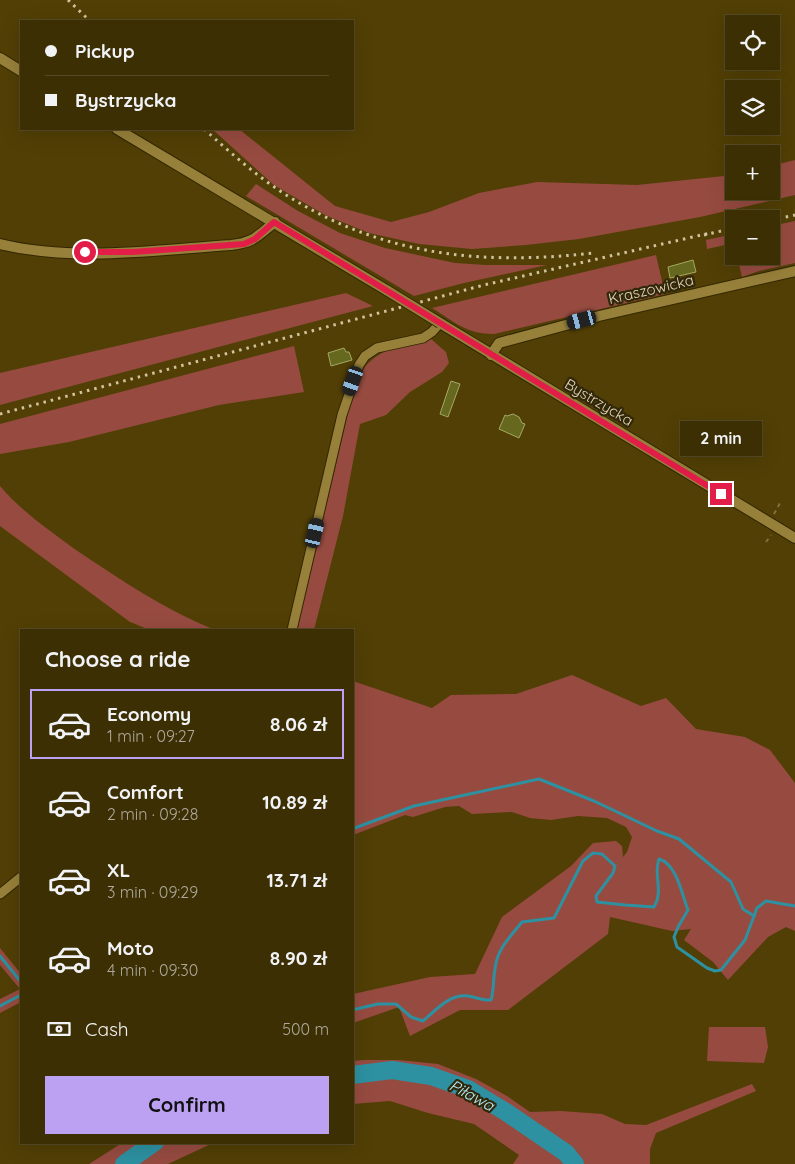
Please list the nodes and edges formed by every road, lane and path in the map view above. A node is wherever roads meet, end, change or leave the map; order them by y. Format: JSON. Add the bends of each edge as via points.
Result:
{"nodes":[{"id":1,"x":0,"y":58,"type":"edge"},
{"id":2,"x":20,"y":70,"type":"edge"},
{"id":3,"x":119,"y":130,"type":"edge"},
{"id":4,"x":274,"y":222,"type":"junction"},
{"id":5,"x":0,"y":244,"type":"edge"},
{"id":6,"x":795,"y":271,"type":"edge"},
{"id":7,"x":440,"y":323,"type":"junction"},
{"id":8,"x":491,"y":355,"type":"junction"},
{"id":9,"x":780,"y":503,"type":"dead end"},
{"id":10,"x":769,"y":522,"type":"junction"},
{"id":11,"x":795,"y":538,"type":"edge"},
{"id":12,"x":292,"y":629,"type":"edge"},
{"id":13,"x":20,"y":878,"type":"edge"},
{"id":14,"x":0,"y":894,"type":"edge"}],
"edges":[{"from":1,"to":2,"type":"street"},
{"from":3,"to":4,"type":"street","name":"Bystrzycka"},
{"from":4,"to":5,"type":"street","via":[[244,244],[133,252],[52,253]]},
{"from":4,"to":7,"type":"street","name":"Bystrzycka","bridge":true},
{"from":6,"to":8,"type":"street","name":"Kraszowicka","via":[[599,316],[499,343]]},
{"from":7,"to":8,"type":"street","name":"Bystrzycka"},
{"from":7,"to":12,"type":"street","via":[[423,338],[377,348],[359,366],[340,424]]},
{"from":8,"to":10,"type":"street","name":"Bystrzycka"},
{"from":9,"to":10,"type":"path"},
{"from":10,"to":11,"type":"street","name":"Bystrzycka"},
{"from":13,"to":14,"type":"street"}]}
